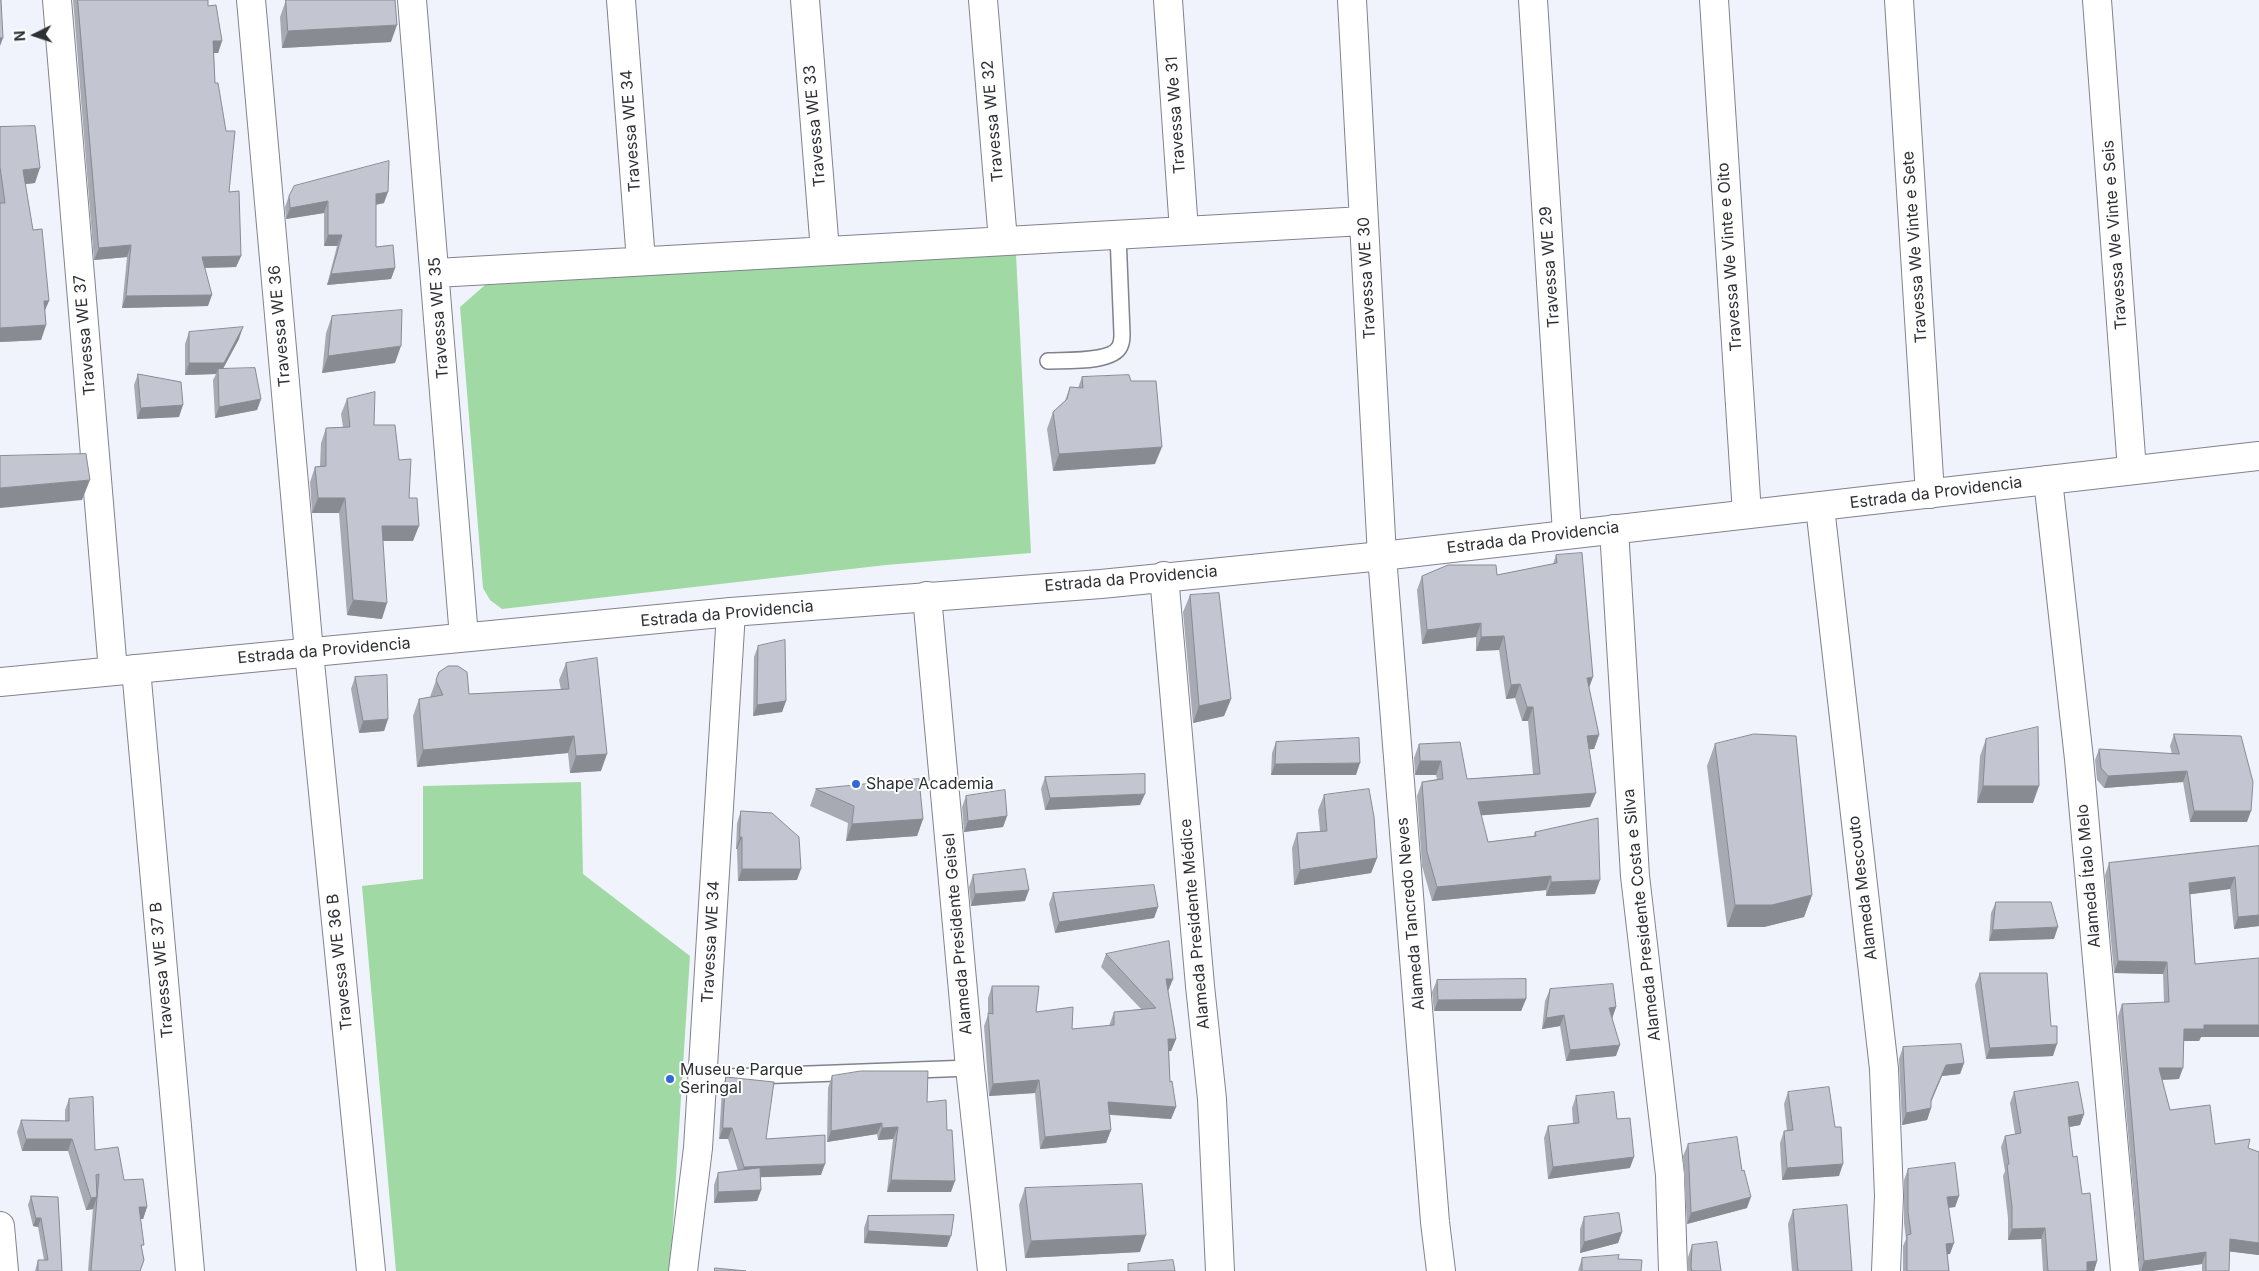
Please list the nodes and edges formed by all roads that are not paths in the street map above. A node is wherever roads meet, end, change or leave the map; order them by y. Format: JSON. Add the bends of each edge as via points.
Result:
{"nodes":[{"id":1,"x":57,"y":0,"type":"edge"},
{"id":2,"x":252,"y":0,"type":"edge"},
{"id":3,"x":412,"y":0,"type":"edge"},
{"id":4,"x":621,"y":0,"type":"edge"},
{"id":5,"x":805,"y":0,"type":"edge"},
{"id":6,"x":983,"y":0,"type":"edge"},
{"id":7,"x":1168,"y":0,"type":"edge"},
{"id":8,"x":1352,"y":0,"type":"edge"},
{"id":9,"x":1533,"y":0,"type":"edge"},
{"id":10,"x":1714,"y":0,"type":"edge"},
{"id":11,"x":1899,"y":0,"type":"edge"},
{"id":12,"x":2097,"y":0,"type":"edge"},
{"id":13,"x":1363,"y":221,"type":"junction"},
{"id":14,"x":1184,"y":231,"type":"junction"},
{"id":15,"x":1118,"y":235,"type":"junction"},
{"id":16,"x":1003,"y":241,"type":"junction"},
{"id":17,"x":825,"y":251,"type":"junction"},
{"id":18,"x":641,"y":261,"type":"junction"},
{"id":19,"x":436,"y":273,"type":"junction"},
{"id":20,"x":1048,"y":361,"type":"dead end"},
{"id":21,"x":2259,"y":456,"type":"edge"},
{"id":22,"x":2132,"y":470,"type":"junction"},
{"id":23,"x":2048,"y":480,"type":"junction"},
{"id":24,"x":1930,"y":494,"type":"junction"},
{"id":25,"x":1820,"y":507,"type":"junction"},
{"id":26,"x":1747,"y":514,"type":"junction"},
{"id":27,"x":1614,"y":529,"type":"junction"},
{"id":28,"x":1567,"y":533,"type":"junction"},
{"id":29,"x":1382,"y":556,"type":"junction"},
{"id":30,"x":1164,"y":576,"type":"junction"},
{"id":31,"x":927,"y":596,"type":"junction"},
{"id":32,"x":731,"y":612,"type":"junction"},
{"id":33,"x":464,"y":637,"type":"junction"},
{"id":34,"x":308,"y":652,"type":"junction"},
{"id":35,"x":124,"y":670,"type":"junction"},
{"id":36,"x":0,"y":682,"type":"edge"},
{"id":37,"x":970,"y":1068,"type":"junction"},
{"id":38,"x":702,"y":1078,"type":"junction"},
{"id":39,"x":0,"y":1226,"type":"edge"},
{"id":40,"x":4,"y":1271,"type":"edge"},
{"id":41,"x":190,"y":1271,"type":"edge"},
{"id":42,"x":371,"y":1271,"type":"edge"},
{"id":43,"x":683,"y":1271,"type":"edge"},
{"id":44,"x":992,"y":1271,"type":"edge"},
{"id":45,"x":1220,"y":1271,"type":"edge"},
{"id":46,"x":1441,"y":1271,"type":"edge"},
{"id":47,"x":1673,"y":1271,"type":"edge"},
{"id":48,"x":1886,"y":1271,"type":"edge"},
{"id":49,"x":2126,"y":1271,"type":"edge"}],
"edges":[{"from":1,"to":35,"type":"street","name":"Travessa WE 37"},
{"from":2,"to":34,"type":"street","name":"Travessa WE 36"},
{"from":3,"to":19,"type":"street","name":"Travessa WE 35"},
{"from":4,"to":18,"type":"street","name":"Travessa WE 34"},
{"from":5,"to":17,"type":"street","name":"Travessa WE 33"},
{"from":6,"to":16,"type":"street","name":"Travessa WE 32"},
{"from":7,"to":14,"type":"street","name":"Travessa We 31"},
{"from":8,"to":13,"type":"street","name":"Travessa WE 30"},
{"from":9,"to":28,"type":"street","name":"Travessa WE 29"},
{"from":10,"to":26,"type":"street","name":"Travessa We Vinte e Oito"},
{"from":11,"to":24,"type":"street","name":"Travessa We Vinte e Sete"},
{"from":12,"to":22,"type":"street","name":"Travessa We Vinte e Seis"},
{"from":13,"to":14,"type":"street"},
{"from":13,"to":29,"type":"street","name":"Travessa WE 30"},
{"from":14,"to":15,"type":"street"},
{"from":15,"to":16,"type":"street"},
{"from":15,"to":20,"type":"lane","via":[[1120,346],[1113,354],[1102,358]]},
{"from":16,"to":17,"type":"street"},
{"from":17,"to":18,"type":"street"},
{"from":18,"to":19,"type":"street"},
{"from":19,"to":33,"type":"street","name":"Travessa WE 35"},
{"from":21,"to":22,"type":"street","name":"Estrada da Providencia"},
{"from":22,"to":23,"type":"street","name":"Estrada da Providencia"},
{"from":23,"to":24,"type":"street","name":"Estrada da Providencia"},
{"from":23,"to":49,"type":"street","name":"Alameda Ítalo Melo","via":[[2079,759]]},
{"from":24,"to":25,"type":"street","name":"Estrada da Providencia"},
{"from":25,"to":26,"type":"street","name":"Estrada da Providencia"},
{"from":25,"to":48,"type":"street","name":"Alameda Mescouto","via":[[1884,1069],[1889,1196]]},
{"from":26,"to":27,"type":"street","name":"Estrada da Providencia"},
{"from":27,"to":28,"type":"street","name":"Estrada da Providencia"},
{"from":27,"to":47,"type":"street","name":"Alameda Presidente Costa e Silva","via":[[1635,876],[1670,1175]]},
{"from":28,"to":29,"type":"street","name":"Estrada da Providencia"},
{"from":29,"to":30,"type":"street","name":"Estrada da Providencia"},
{"from":29,"to":46,"type":"street","name":"Alameda Tancredo Neves"},
{"from":30,"to":31,"type":"street","name":"Estrada da Providencia","via":[[1101,584]]},
{"from":30,"to":45,"type":"street","name":"Alameda Presidente Médice","via":[[1212,1099]]},
{"from":31,"to":32,"type":"street","name":"Estrada da Providencia"},
{"from":31,"to":37,"type":"street","name":"Alameda Presidente Geisel"},
{"from":32,"to":33,"type":"street","name":"Estrada da Providencia"},
{"from":32,"to":38,"type":"street","name":"Travessa WE 34"},
{"from":33,"to":34,"type":"street","name":"Estrada da Providencia"},
{"from":34,"to":35,"type":"street","name":"Estrada da Providencia"},
{"from":34,"to":42,"type":"street","name":"Travessa WE 36 B"},
{"from":35,"to":36,"type":"street","name":"Estrada da Providencia"},
{"from":35,"to":41,"type":"street","name":"Travessa WE 37 B"},
{"from":37,"to":38,"type":"lane"},
{"from":37,"to":44,"type":"street","name":"Alameda Presidente Geisel"},
{"from":38,"to":43,"type":"street","name":"Travessa WE 34","via":[[698,1148]]},
{"from":39,"to":40,"type":"street"}]}
